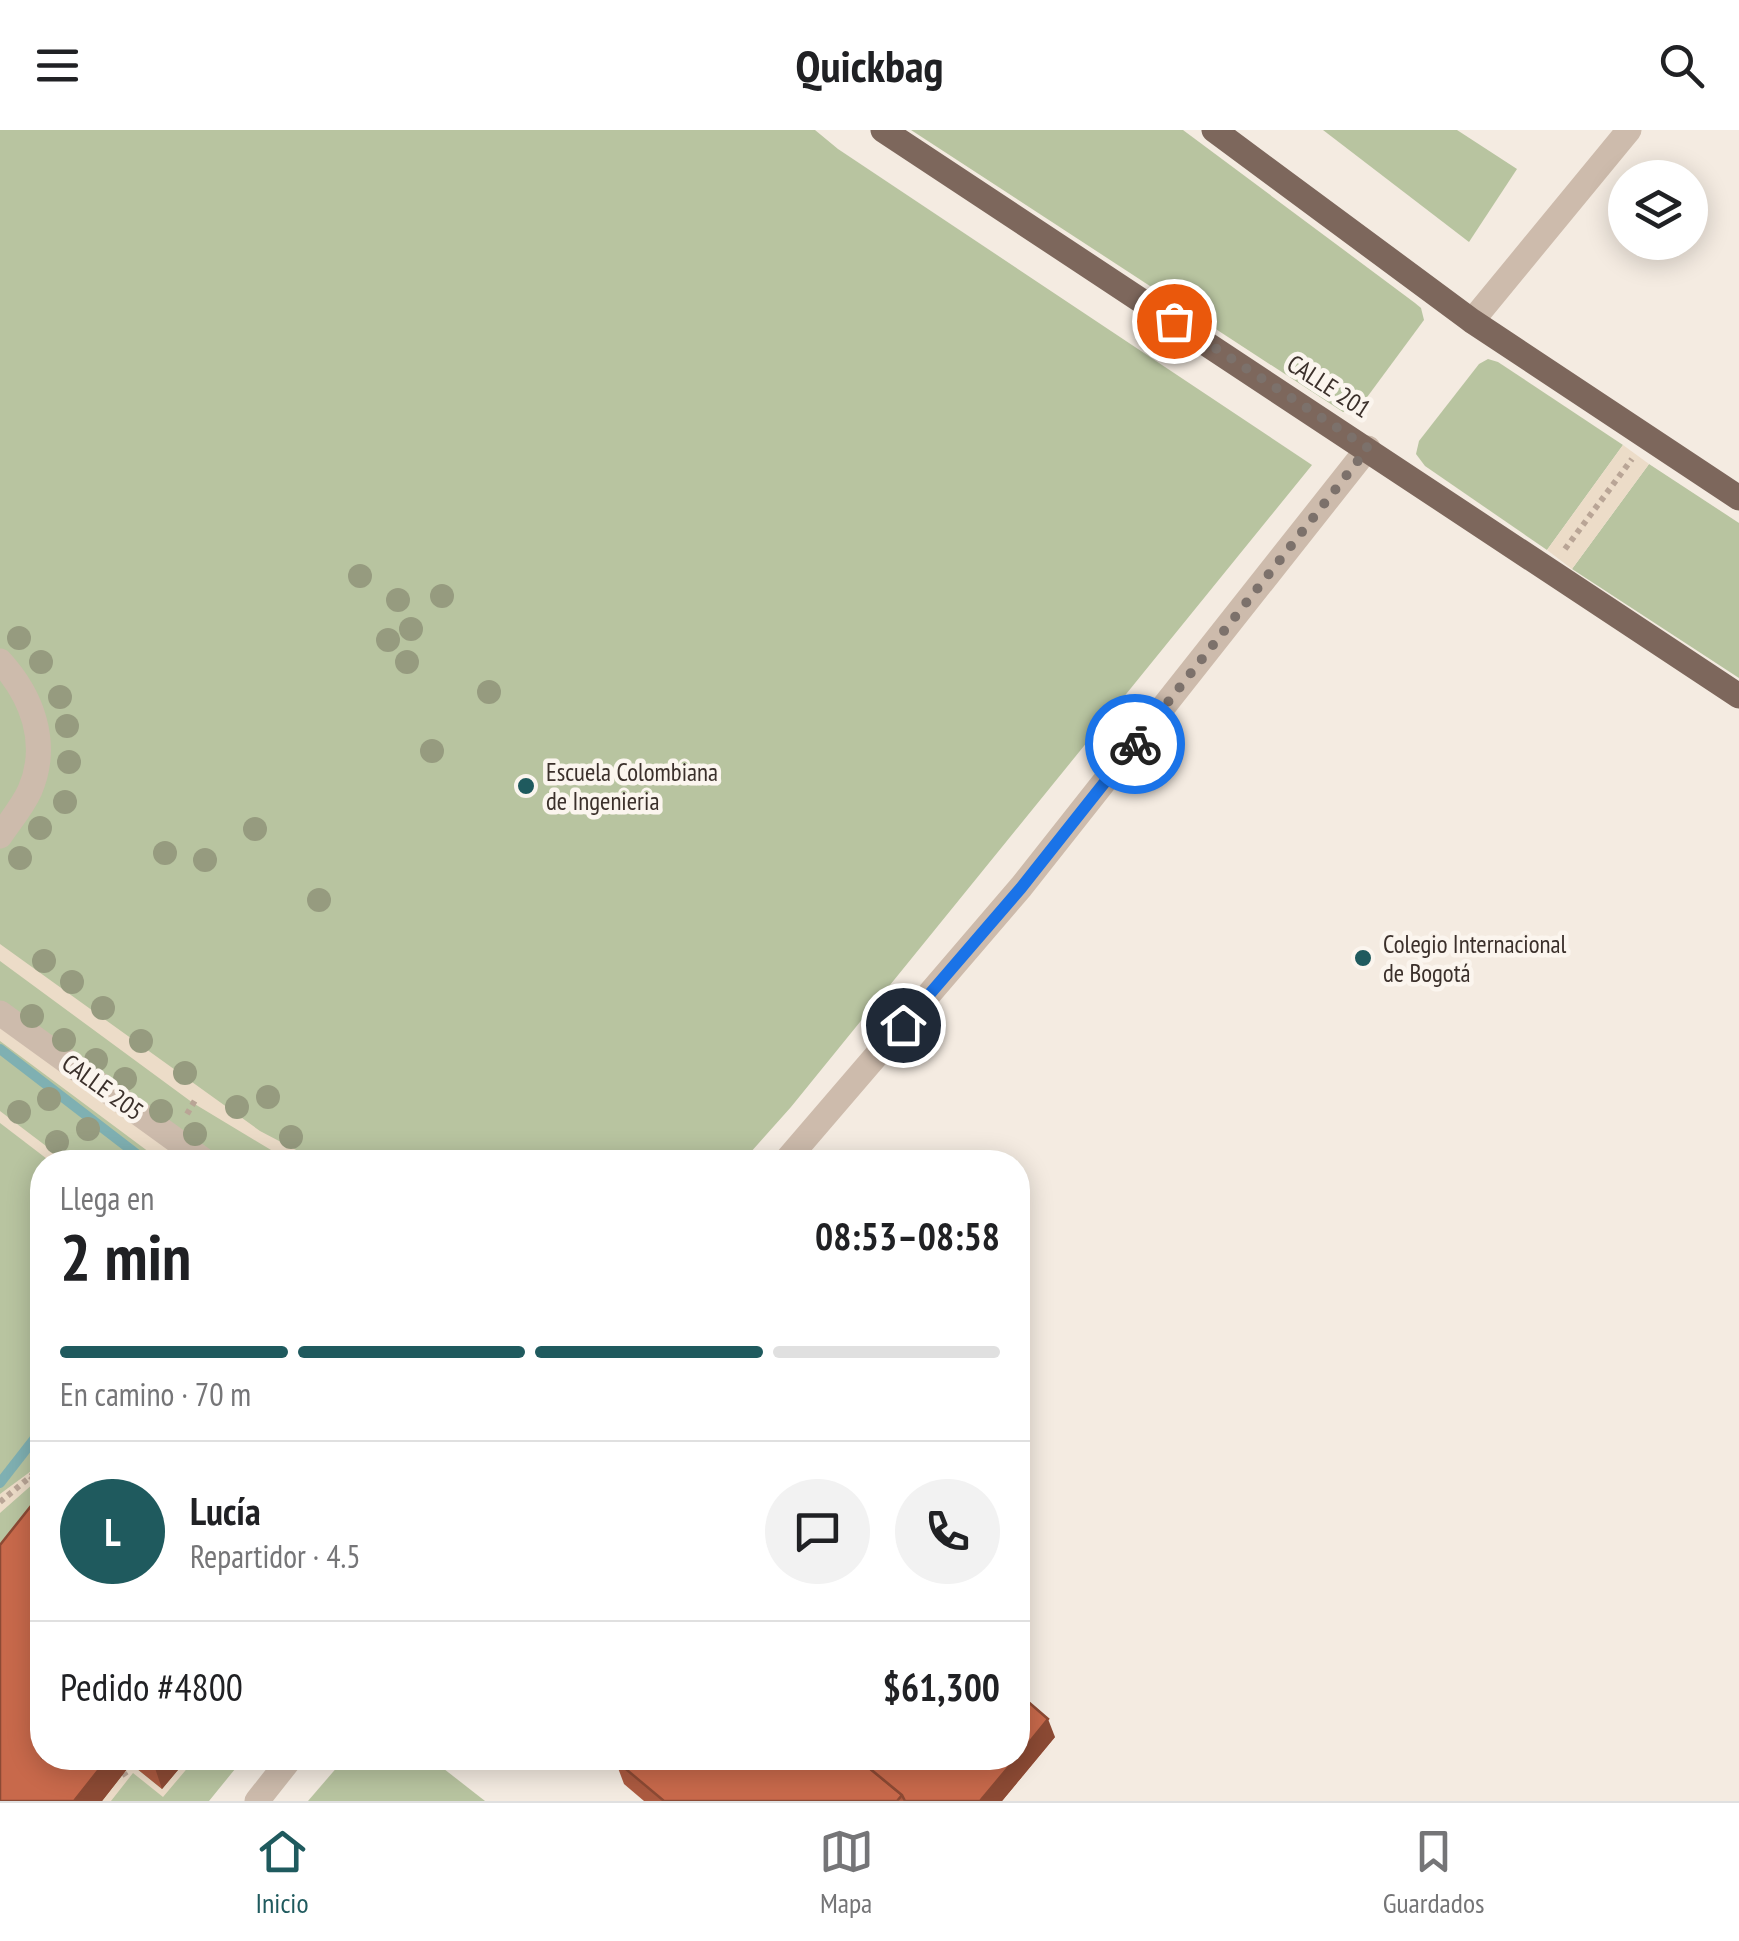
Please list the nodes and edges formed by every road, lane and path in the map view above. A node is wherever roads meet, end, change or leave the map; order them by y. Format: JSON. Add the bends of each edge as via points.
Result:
{"nodes":[{"id":1,"x":883,"y":130,"type":"edge"},
{"id":2,"x":1214,"y":130,"type":"edge"},
{"id":3,"x":1628,"y":130,"type":"edge"},
{"id":4,"x":1472,"y":321,"type":"junction"},
{"id":5,"x":1368,"y":448,"type":"junction"},
{"id":6,"x":1636,"y":454,"type":"dead end"},
{"id":7,"x":1739,"y":498,"type":"edge"},
{"id":8,"x":1558,"y":558,"type":"dead end"},
{"id":9,"x":0,"y":661,"type":"edge"},
{"id":10,"x":1739,"y":696,"type":"edge"},
{"id":11,"x":0,"y":836,"type":"edge"},
{"id":12,"x":0,"y":1012,"type":"edge"},
{"id":13,"x":190,"y":1150,"type":"edge"},
{"id":14,"x":796,"y":1150,"type":"edge"},
{"id":15,"x":30,"y":1476,"type":"edge"},
{"id":16,"x":0,"y":1502,"type":"edge"},
{"id":17,"x":282,"y":1770,"type":"edge"},
{"id":18,"x":257,"y":1801,"type":"edge"}],
"edges":[{"from":1,"to":5,"type":"main road","name":"CALLE 201"},
{"from":2,"to":4,"type":"main road"},
{"from":3,"to":4,"type":"street"},
{"from":4,"to":7,"type":"main road"},
{"from":5,"to":10,"type":"main road","name":"CALLE 201"},
{"from":5,"to":14,"type":"street","via":[[1021,888]]},
{"from":6,"to":8,"type":"path"},
{"from":9,"to":11,"type":"street","via":[[33,707],[38,762],[30,792]]},
{"from":12,"to":13,"type":"street","name":"CALLE 205"},
{"from":15,"to":16,"type":"path"},
{"from":17,"to":18,"type":"street"}]}
